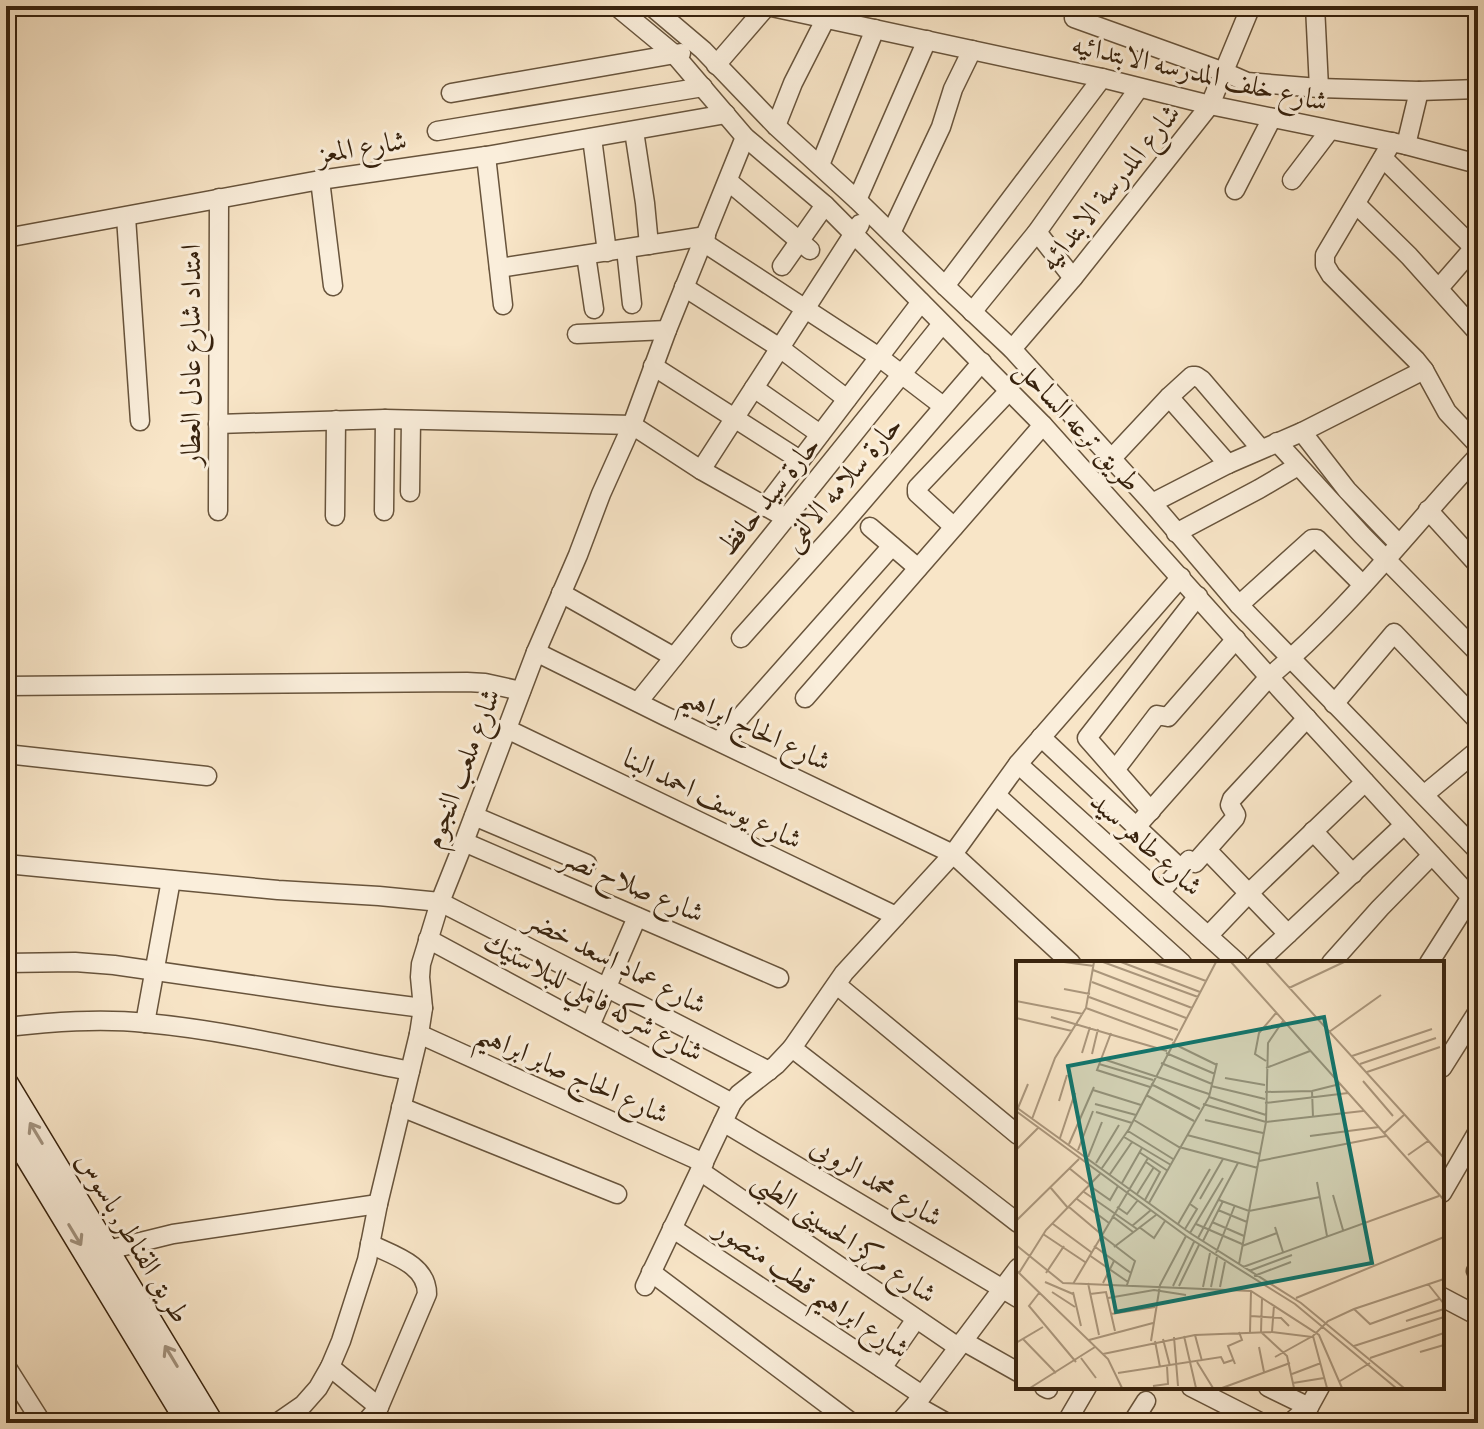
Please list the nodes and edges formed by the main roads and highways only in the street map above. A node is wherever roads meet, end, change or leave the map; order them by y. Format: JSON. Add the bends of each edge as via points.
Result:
{"nodes":[{"id":1,"x":6,"y":1084,"type":"edge"},
{"id":2,"x":6,"y":1121,"type":"edge"},
{"id":3,"x":189,"y":1423,"type":"edge"},
{"id":4,"x":211,"y":1423,"type":"edge"}],
"edges":[{"from":4,"to":1,"type":"main road","name":"طريق القناطر, باسوس","one_way":true},
{"from":2,"to":3,"type":"main road","name":"طريق القناطر, باسوس","one_way":true}]}
